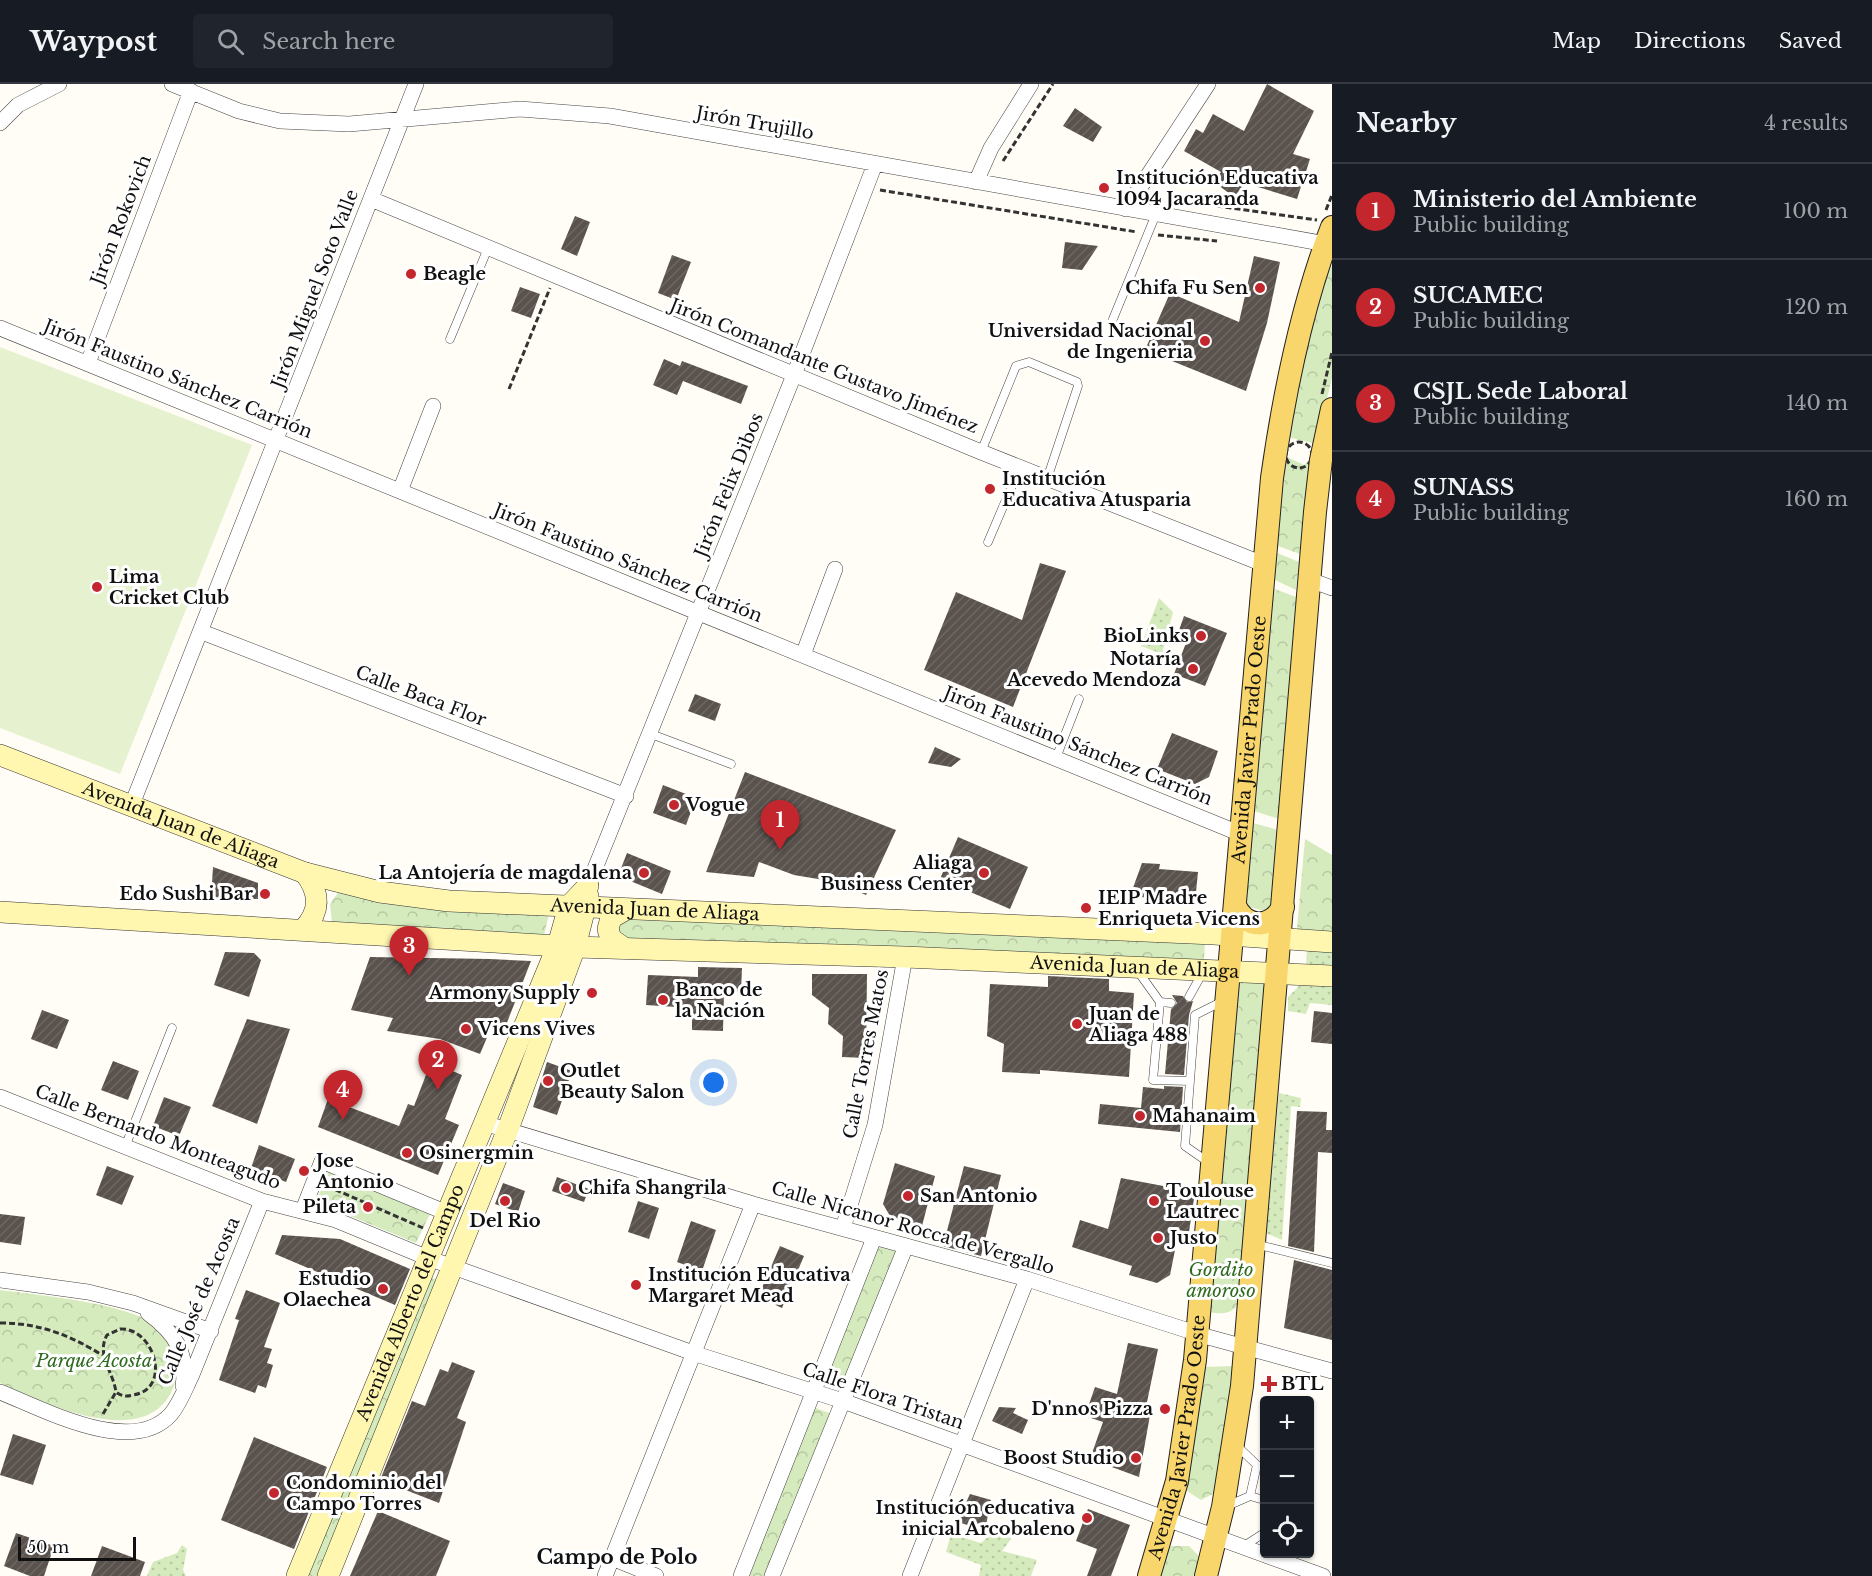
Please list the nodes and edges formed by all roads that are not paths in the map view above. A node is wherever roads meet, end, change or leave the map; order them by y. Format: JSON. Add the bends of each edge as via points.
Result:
{"nodes":[{"id":1,"x":59,"y":84,"type":"edge"},
{"id":2,"x":172,"y":84,"type":"edge"},
{"id":3,"x":416,"y":84,"type":"edge"},
{"id":4,"x":1031,"y":84,"type":"edge"},
{"id":5,"x":1208,"y":84,"type":"edge"},
{"id":6,"x":191,"y":91,"type":"junction"},
{"id":7,"x":401,"y":119,"type":"junction"},
{"id":8,"x":0,"y":123,"type":"edge"},
{"id":9,"x":875,"y":164,"type":"junction"},
{"id":10,"x":976,"y":182,"type":"junction"},
{"id":11,"x":372,"y":199,"type":"junction"},
{"id":12,"x":1126,"y":208,"type":"junction"},
{"id":13,"x":1156,"y":214,"type":"junction"},
{"id":14,"x":1330,"y":238,"type":"edge"},
{"id":15,"x":488,"y":248,"type":"junction"},
{"id":16,"x":1113,"y":319,"type":"dead end"},
{"id":17,"x":0,"y":328,"type":"edge"},
{"id":18,"x":450,"y":339,"type":"dead end"},
{"id":19,"x":87,"y":363,"type":"junction"},
{"id":20,"x":794,"y":375,"type":"junction"},
{"id":21,"x":433,"y":406,"type":"dead end"},
{"id":22,"x":1332,"y":413,"type":"edge"},
{"id":23,"x":277,"y":440,"type":"junction"},
{"id":24,"x":981,"y":452,"type":"junction"},
{"id":25,"x":1020,"y":468,"type":"junction"},
{"id":26,"x":1047,"y":479,"type":"junction"},
{"id":27,"x":400,"y":491,"type":"junction"},
{"id":28,"x":988,"y":542,"type":"dead end"},
{"id":29,"x":1263,"y":564,"type":"junction"},
{"id":30,"x":835,"y":569,"type":"dead end"},
{"id":31,"x":1310,"y":580,"type":"junction"},
{"id":32,"x":1332,"y":588,"type":"edge"},
{"id":33,"x":699,"y":613,"type":"junction"},
{"id":34,"x":202,"y":632,"type":"junction"},
{"id":35,"x":803,"y":655,"type":"junction"},
{"id":36,"x":1079,"y":699,"type":"dead end"},
{"id":37,"x":651,"y":734,"type":"junction"},
{"id":38,"x":0,"y":755,"type":"edge"},
{"id":39,"x":1056,"y":758,"type":"junction"},
{"id":40,"x":731,"y":764,"type":"dead end"},
{"id":41,"x":626,"y":796,"type":"junction"},
{"id":42,"x":131,"y":807,"type":"junction"},
{"id":43,"x":1241,"y":834,"type":"junction"},
{"id":44,"x":305,"y":873,"type":"junction"},
{"id":45,"x":345,"y":884,"type":"junction"},
{"id":46,"x":588,"y":886,"type":"joint"},
{"id":47,"x":1235,"y":906,"type":"junction"},
{"id":48,"x":577,"y":907,"type":"junction"},
{"id":49,"x":1283,"y":907,"type":"junction"},
{"id":50,"x":625,"y":910,"type":"junction"},
{"id":51,"x":0,"y":912,"type":"edge"},
{"id":52,"x":304,"y":929,"type":"junction"},
{"id":53,"x":338,"y":931,"type":"junction"},
{"id":54,"x":1233,"y":935,"type":"junction"},
{"id":55,"x":1281,"y":938,"type":"junction"},
{"id":56,"x":1332,"y":942,"type":"edge"},
{"id":57,"x":567,"y":946,"type":"junction"},
{"id":58,"x":624,"y":948,"type":"junction"},
{"id":59,"x":905,"y":957,"type":"junction"},
{"id":60,"x":1134,"y":966,"type":"junction"},
{"id":61,"x":1204,"y":969,"type":"junction"},
{"id":62,"x":1230,"y":971,"type":"junction"},
{"id":63,"x":1278,"y":972,"type":"junction"},
{"id":64,"x":1332,"y":976,"type":"edge"},
{"id":65,"x":1189,"y":997,"type":"dead end"},
{"id":66,"x":1227,"y":999,"type":"junction"},
{"id":67,"x":1160,"y":1002,"type":"junction"},
{"id":68,"x":1171,"y":1003,"type":"dead end"},
{"id":69,"x":172,"y":1028,"type":"dead end"},
{"id":70,"x":1190,"y":1081,"type":"junction"},
{"id":71,"x":0,"y":1097,"type":"edge"},
{"id":72,"x":484,"y":1123,"type":"junction"},
{"id":73,"x":508,"y":1130,"type":"junction"},
{"id":74,"x":125,"y":1147,"type":"junction"},
{"id":75,"x":1214,"y":1166,"type":"junction"},
{"id":76,"x":261,"y":1201,"type":"junction"},
{"id":77,"x":753,"y":1204,"type":"junction"},
{"id":78,"x":303,"y":1210,"type":"junction"},
{"id":79,"x":447,"y":1213,"type":"junction"},
{"id":80,"x":843,"y":1228,"type":"junction"},
{"id":81,"x":874,"y":1238,"type":"junction"},
{"id":82,"x":1254,"y":1243,"type":"junction"},
{"id":83,"x":906,"y":1246,"type":"junction"},
{"id":84,"x":429,"y":1258,"type":"junction"},
{"id":85,"x":1332,"y":1263,"type":"edge"},
{"id":86,"x":453,"y":1267,"type":"junction"},
{"id":87,"x":1027,"y":1279,"type":"junction"},
{"id":88,"x":0,"y":1280,"type":"edge"},
{"id":89,"x":133,"y":1303,"type":"junction"},
{"id":90,"x":211,"y":1331,"type":"junction"},
{"id":91,"x":1197,"y":1333,"type":"junction"},
{"id":92,"x":1245,"y":1347,"type":"junction"},
{"id":93,"x":696,"y":1354,"type":"junction"},
{"id":94,"x":1332,"y":1371,"type":"edge"},
{"id":95,"x":0,"y":1392,"type":"edge"},
{"id":96,"x":813,"y":1392,"type":"junction"},
{"id":97,"x":843,"y":1401,"type":"junction"},
{"id":98,"x":174,"y":1408,"type":"junction"},
{"id":99,"x":1234,"y":1443,"type":"junction"},
{"id":100,"x":963,"y":1444,"type":"junction"},
{"id":101,"x":1260,"y":1466,"type":"edge"},
{"id":102,"x":1260,"y":1470,"type":"edge"},
{"id":103,"x":1250,"y":1496,"type":"junction"},
{"id":104,"x":1260,"y":1499,"type":"edge"},
{"id":105,"x":1222,"y":1507,"type":"junction"},
{"id":106,"x":1168,"y":1518,"type":"junction"},
{"id":107,"x":1216,"y":1536,"type":"junction"},
{"id":108,"x":1260,"y":1536,"type":"edge"},
{"id":109,"x":1244,"y":1546,"type":"junction"},
{"id":110,"x":593,"y":1556,"type":"dead end"},
{"id":111,"x":609,"y":1566,"type":"edge"},
{"id":112,"x":297,"y":1576,"type":"edge"},
{"id":113,"x":328,"y":1576,"type":"edge"},
{"id":114,"x":656,"y":1576,"type":"edge"},
{"id":115,"x":741,"y":1576,"type":"edge"},
{"id":116,"x":772,"y":1576,"type":"edge"},
{"id":117,"x":910,"y":1576,"type":"edge"},
{"id":118,"x":1149,"y":1576,"type":"edge"},
{"id":119,"x":1206,"y":1576,"type":"edge"},
{"id":120,"x":1323,"y":1576,"type":"edge"}],
"edges":[{"from":1,"to":8,"type":"street","via":[[28,99]]},
{"from":2,"to":6,"type":"street","name":"Jirón Trujillo"},
{"from":3,"to":7,"type":"street","name":"Jirón Miguel Soto Valle"},
{"from":4,"to":10,"type":"street","via":[[991,148]]},
{"from":5,"to":12,"type":"street"},
{"from":6,"to":7,"type":"street","name":"Jirón Trujillo","via":[[239,111],[280,121],[348,124]]},
{"from":6,"to":19,"type":"street","name":"Jirón Rokovich"},
{"from":7,"to":9,"type":"street","name":"Jirón Trujillo","via":[[520,109],[610,116]]},
{"from":7,"to":11,"type":"street","name":"Jirón Miguel Soto Valle"},
{"from":9,"to":10,"type":"street","name":"Jirón Trujillo"},
{"from":9,"to":20,"type":"street","name":"Jirón Felix Dibos"},
{"from":10,"to":12,"type":"street","name":"Jirón Trujillo"},
{"from":11,"to":15,"type":"street","name":"Jirón Comandante Gustavo Jiménez"},
{"from":11,"to":23,"type":"street","name":"Jirón Miguel Soto Valle"},
{"from":12,"to":13,"type":"street","name":"Jirón Trujillo"},
{"from":13,"to":14,"type":"street","name":"Jirón Trujillo"},
{"from":13,"to":16,"type":"lane"},
{"from":14,"to":29,"type":"main road","name":"Avenida Javier Prado Oeste","via":[[1309,297],[1284,399]]},
{"from":15,"to":18,"type":"lane"},
{"from":15,"to":20,"type":"street","name":"Jirón Comandante Gustavo Jiménez"},
{"from":17,"to":19,"type":"street","name":"Jirón Faustino Sánchez Carrión"},
{"from":19,"to":23,"type":"street","name":"Jirón Faustino Sánchez Carrión"},
{"from":20,"to":24,"type":"street","name":"Jirón Comandante Gustavo Jiménez"},
{"from":20,"to":33,"type":"street","name":"Jirón Felix Dibos"},
{"from":21,"to":27,"type":"street"},
{"from":22,"to":31,"type":"main road","via":[[1321,460]]},
{"from":23,"to":27,"type":"street","name":"Jirón Faustino Sánchez Carrión"},
{"from":23,"to":34,"type":"street","name":"Jirón Miguel Soto Valle"},
{"from":24,"to":25,"type":"street","name":"Jirón Comandante Gustavo Jiménez"},
{"from":24,"to":26,"type":"lane","via":[[1016,366],[1029,362],[1077,382],[1078,386]]},
{"from":25,"to":26,"type":"street","name":"Jirón Comandante Gustavo Jiménez"},
{"from":25,"to":28,"type":"lane"},
{"from":26,"to":29,"type":"street","name":"Jirón Comandante Gustavo Jiménez"},
{"from":27,"to":33,"type":"street","name":"Jirón Faustino Sánchez Carrión"},
{"from":29,"to":43,"type":"main road","name":"Avenida Javier Prado Oeste"},
{"from":30,"to":35,"type":"street"},
{"from":31,"to":32,"type":"street"},
{"from":31,"to":49,"type":"main road"},
{"from":33,"to":35,"type":"street","name":"Jirón Faustino Sánchez Carrión"},
{"from":33,"to":37,"type":"street","name":"Jirón Felix Dibos"},
{"from":34,"to":41,"type":"street","name":"Calle Baca Flor"},
{"from":34,"to":42,"type":"street","name":"Jirón Miguel Soto Valle"},
{"from":35,"to":39,"type":"street","name":"Jirón Faustino Sánchez Carrión"},
{"from":36,"to":39,"type":"lane"},
{"from":37,"to":40,"type":"lane"},
{"from":37,"to":41,"type":"street","name":"Jirón Felix Dibos"},
{"from":38,"to":42,"type":"main road","name":"Avenida Juan de Aliaga"},
{"from":39,"to":43,"type":"street","name":"Jirón Faustino Sánchez Carrión"},
{"from":41,"to":46,"type":"street","name":"Jirón Felix Dibos"},
{"from":42,"to":44,"type":"main road","name":"Avenida Juan de Aliaga"},
{"from":43,"to":47,"type":"main road","name":"Avenida Javier Prado Oeste"},
{"from":44,"to":45,"type":"main road","name":"Avenida Juan de Aliaga"},
{"from":44,"to":52,"type":"main road","via":[[318,898],[317,910]]},
{"from":45,"to":48,"type":"main road","name":"Avenida Juan de Aliaga","via":[[449,901]]},
{"from":45,"to":53,"type":"main road","via":[[330,904],[329,914]]},
{"from":46,"to":48,"type":"main road","name":"Avenida Alberto del Campo"},
{"from":47,"to":49,"type":"main road","via":[[1244,919],[1259,925],[1271,921]]},
{"from":47,"to":54,"type":"main road","name":"Avenida Javier Prado Oeste"},
{"from":48,"to":50,"type":"main road","name":"Avenida Juan de Aliaga"},
{"from":48,"to":57,"type":"main road","name":"Avenida Alberto del Campo"},
{"from":49,"to":55,"type":"main road"},
{"from":50,"to":54,"type":"main road","name":"Avenida Juan de Aliaga"},
{"from":50,"to":58,"type":"main road","via":[[611,918],[608,929],[611,939]]},
{"from":51,"to":52,"type":"main road","name":"Avenida Juan de Aliaga"},
{"from":52,"to":53,"type":"main road","name":"Avenida Juan de Aliaga"},
{"from":53,"to":57,"type":"main road","name":"Avenida Juan de Aliaga"},
{"from":54,"to":55,"type":"main road","name":"Avenida Juan de Aliaga"},
{"from":54,"to":62,"type":"main road","name":"Avenida Javier Prado Oeste"},
{"from":55,"to":56,"type":"main road","name":"Avenida Juan de Aliaga"},
{"from":55,"to":63,"type":"main road"},
{"from":57,"to":58,"type":"main road","name":"Avenida Juan de Aliaga"},
{"from":57,"to":72,"type":"main road","name":"Avenida Alberto del Campo"},
{"from":57,"to":73,"type":"main road","name":"Avenida Alberto del Campo"},
{"from":58,"to":59,"type":"main road","name":"Avenida Juan de Aliaga"},
{"from":59,"to":60,"type":"main road","name":"Avenida Juan de Aliaga"},
{"from":59,"to":80,"type":"street","name":"Calle Torres Matos","via":[[875,1125]]},
{"from":60,"to":61,"type":"main road","name":"Avenida Juan de Aliaga"},
{"from":60,"to":67,"type":"lane"},
{"from":61,"to":62,"type":"main road","name":"Avenida Juan de Aliaga"},
{"from":61,"to":65,"type":"lane"},
{"from":62,"to":63,"type":"main road","name":"Avenida Juan de Aliaga"},
{"from":62,"to":66,"type":"main road","name":"Avenida Javier Prado Oeste"},
{"from":63,"to":64,"type":"main road","name":"Avenida Juan de Aliaga"},
{"from":63,"to":82,"type":"main road"},
{"from":66,"to":70,"type":"lane","via":[[1194,1013]]},
{"from":66,"to":75,"type":"main road","name":"Avenida Javier Prado Oeste"},
{"from":67,"to":68,"type":"lane"},
{"from":67,"to":70,"type":"lane","via":[[1153,1080]]},
{"from":69,"to":74,"type":"lane"},
{"from":70,"to":75,"type":"lane","via":[[1185,1146]]},
{"from":71,"to":74,"type":"street","name":"Calle Bernardo Monteagudo"},
{"from":72,"to":73,"type":"street","name":"Calle Nicanor Rocca de Vergallo"},
{"from":72,"to":79,"type":"main road","name":"Avenida Alberto del Campo"},
{"from":73,"to":77,"type":"street","name":"Calle Nicanor Rocca de Vergallo"},
{"from":73,"to":86,"type":"main road","name":"Avenida Alberto del Campo"},
{"from":74,"to":76,"type":"street","name":"Calle Bernardo Monteagudo"},
{"from":75,"to":91,"type":"main road","name":"Avenida Javier Prado Oeste"},
{"from":76,"to":78,"type":"street","name":"Calle Bernardo Monteagudo"},
{"from":76,"to":90,"type":"street","name":"Calle José de Acosta"},
{"from":77,"to":80,"type":"street","name":"Calle Nicanor Rocca de Vergallo"},
{"from":77,"to":93,"type":"street"},
{"from":78,"to":79,"type":"street","via":[[322,1161]]},
{"from":78,"to":84,"type":"street","name":"Calle Bernardo Monteagudo"},
{"from":79,"to":84,"type":"main road","name":"Avenida Alberto del Campo"},
{"from":80,"to":81,"type":"street","name":"Calle Nicanor Rocca de Vergallo"},
{"from":81,"to":83,"type":"street","name":"Calle Nicanor Rocca de Vergallo"},
{"from":81,"to":96,"type":"street"},
{"from":82,"to":85,"type":"lane"},
{"from":82,"to":92,"type":"main road"},
{"from":83,"to":87,"type":"street","name":"Calle Nicanor Rocca de Vergallo"},
{"from":83,"to":97,"type":"street"},
{"from":84,"to":86,"type":"street","name":"Calle Flora Tristan"},
{"from":84,"to":112,"type":"main road","name":"Avenida Alberto del Campo"},
{"from":86,"to":93,"type":"street","name":"Calle Flora Tristan"},
{"from":86,"to":113,"type":"main road","name":"Avenida Alberto del Campo"},
{"from":87,"to":91,"type":"street","name":"Calle Nicanor Rocca de Vergallo"},
{"from":87,"to":100,"type":"street"},
{"from":88,"to":89,"type":"street","via":[[88,1292]]},
{"from":89,"to":90,"type":"street"},
{"from":89,"to":98,"type":"street","via":[[167,1329],[180,1346],[185,1367]]},
{"from":90,"to":98,"type":"street","name":"Calle José de Acosta"},
{"from":91,"to":92,"type":"street","name":"Calle Nicanor Rocca de Vergallo"},
{"from":91,"to":106,"type":"main road","name":"Avenida Javier Prado Oeste","via":[[1185,1432]]},
{"from":92,"to":94,"type":"street","name":"Calle Nicanor Rocca de Vergallo"},
{"from":92,"to":99,"type":"main road"},
{"from":93,"to":96,"type":"street","name":"Calle Flora Tristan"},
{"from":93,"to":111,"type":"street"},
{"from":95,"to":98,"type":"street","via":[[95,1428],[126,1433],[162,1421]]},
{"from":96,"to":97,"type":"street","name":"Calle Flora Tristan"},
{"from":96,"to":115,"type":"street"},
{"from":97,"to":100,"type":"street","name":"Calle Flora Tristan"},
{"from":97,"to":116,"type":"street"},
{"from":99,"to":101,"type":"lane"},
{"from":99,"to":105,"type":"main road"},
{"from":100,"to":106,"type":"street","name":"Calle Flora Tristan"},
{"from":100,"to":117,"type":"street"},
{"from":102,"to":103,"type":"lane"},
{"from":103,"to":104,"type":"lane"},
{"from":103,"to":105,"type":"lane"},
{"from":105,"to":107,"type":"main road"},
{"from":106,"to":107,"type":"street","name":"Calle Flora Tristan"},
{"from":106,"to":118,"type":"main road","name":"Avenida Javier Prado Oeste"},
{"from":107,"to":109,"type":"street","name":"Calle Flora Tristan"},
{"from":107,"to":119,"type":"main road"},
{"from":108,"to":109,"type":"lane"},
{"from":109,"to":120,"type":"street","name":"Calle Flora Tristan"},
{"from":110,"to":111,"type":"lane"},
{"from":111,"to":114,"type":"street"}]}
